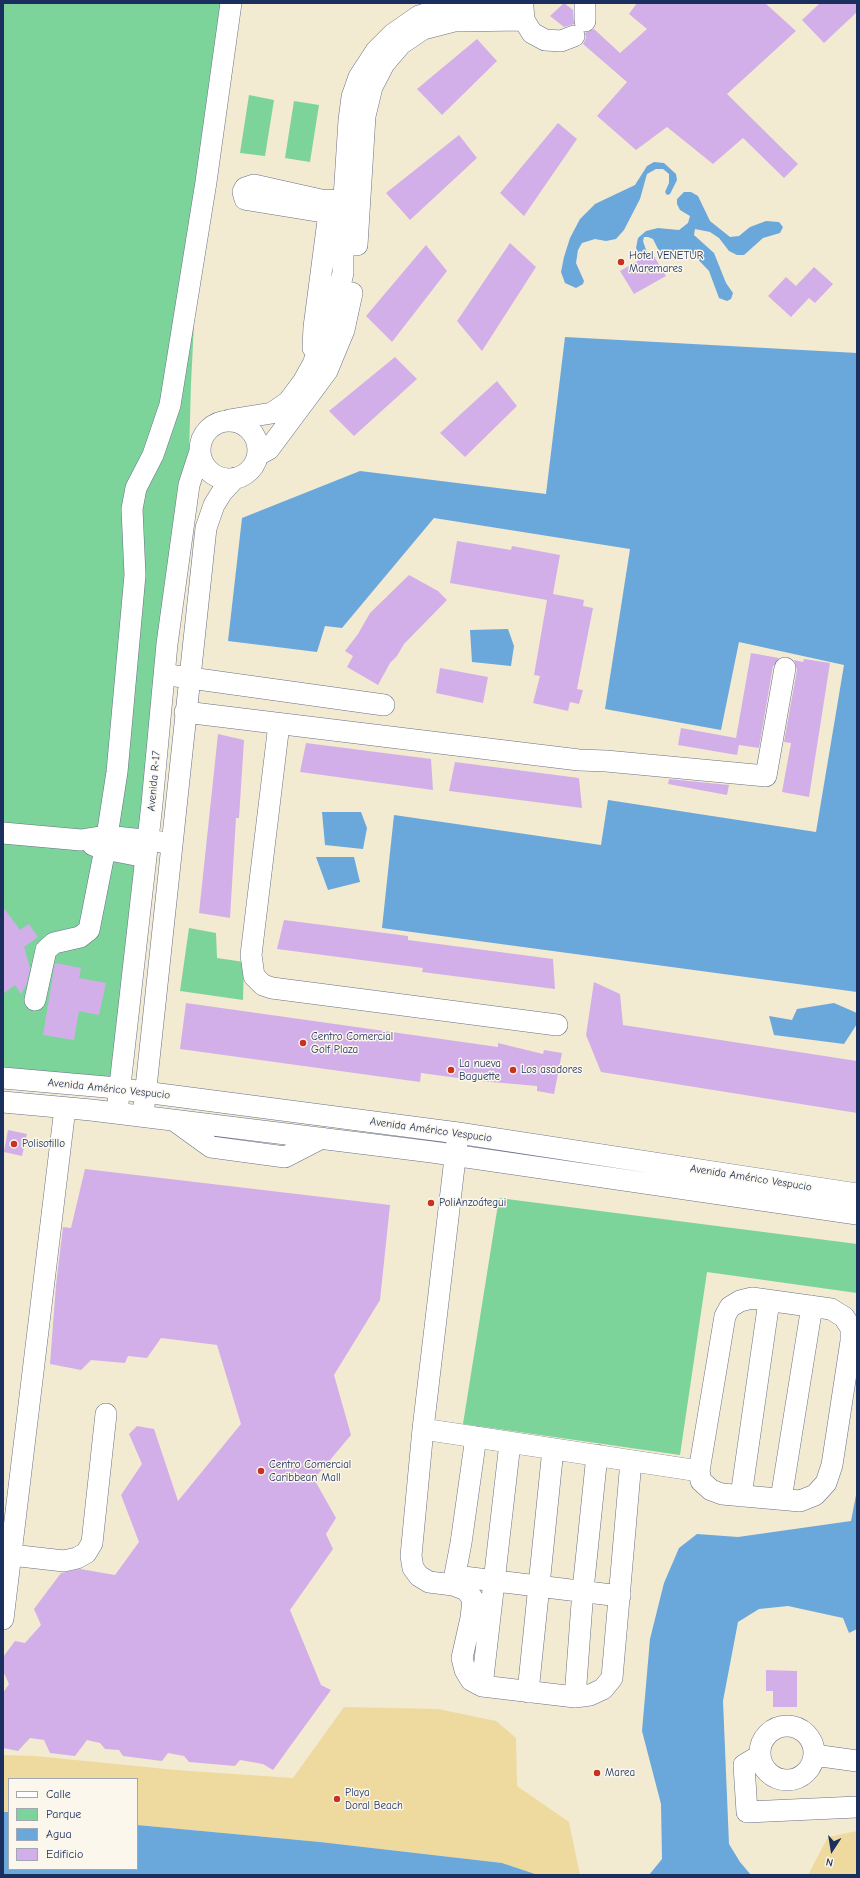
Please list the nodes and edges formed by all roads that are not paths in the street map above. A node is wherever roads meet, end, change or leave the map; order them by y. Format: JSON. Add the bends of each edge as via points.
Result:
{"nodes":[{"id":1,"x":231,"y":3,"type":"edge"},
{"id":2,"x":523,"y":9,"type":"edge"},
{"id":3,"x":420,"y":16,"type":"edge"},
{"id":4,"x":582,"y":20,"type":"edge"},
{"id":5,"x":347,"y":209,"type":"junction"},
{"id":6,"x":229,"y":420,"type":"junction"},
{"id":7,"x":200,"y":452,"type":"junction"},
{"id":8,"x":258,"y":455,"type":"junction"},
{"id":9,"x":235,"y":478,"type":"junction"},
{"id":10,"x":183,"y":525,"type":"junction"},
{"id":11,"x":206,"y":528,"type":"junction"},
{"id":12,"x":785,"y":668,"type":"dead end"},
{"id":13,"x":164,"y":674,"type":"junction"},
{"id":14,"x":189,"y":678,"type":"junction"},
{"id":15,"x":384,"y":705,"type":"dead end"},
{"id":16,"x":185,"y":712,"type":"junction"},
{"id":17,"x":279,"y":724,"type":"junction"},
{"id":18,"x":3,"y":833,"type":"edge"},
{"id":19,"x":105,"y":843,"type":"junction"},
{"id":20,"x":172,"y":844,"type":"junction"},
{"id":21,"x":147,"y":848,"type":"junction"},
{"id":22,"x":35,"y":1000,"type":"dead end"},
{"id":23,"x":557,"y":1025,"type":"dead end"},
{"id":24,"x":3,"y":1078,"type":"edge"},
{"id":25,"x":119,"y":1089,"type":"junction"},
{"id":26,"x":145,"y":1093,"type":"junction"},
{"id":27,"x":3,"y":1102,"type":"edge"},
{"id":28,"x":65,"y":1108,"type":"junction"},
{"id":29,"x":116,"y":1113,"type":"junction"},
{"id":30,"x":143,"y":1116,"type":"junction"},
{"id":31,"x":458,"y":1133,"type":"junction"},
{"id":32,"x":456,"y":1155,"type":"junction"},
{"id":33,"x":857,"y":1194,"type":"edge"},
{"id":34,"x":857,"y":1214,"type":"edge"},
{"id":35,"x":769,"y":1301,"type":"junction"},
{"id":36,"x":812,"y":1306,"type":"junction"},
{"id":37,"x":106,"y":1414,"type":"dead end"},
{"id":38,"x":423,"y":1429,"type":"junction"},
{"id":39,"x":476,"y":1437,"type":"junction"},
{"id":40,"x":510,"y":1442,"type":"junction"},
{"id":41,"x":553,"y":1449,"type":"junction"},
{"id":42,"x":597,"y":1456,"type":"junction"},
{"id":43,"x":631,"y":1461,"type":"junction"},
{"id":44,"x":699,"y":1471,"type":"junction"},
{"id":45,"x":741,"y":1496,"type":"junction"},
{"id":46,"x":781,"y":1499,"type":"junction"},
{"id":47,"x":10,"y":1555,"type":"junction"},
{"id":48,"x":454,"y":1580,"type":"junction"},
{"id":49,"x":493,"y":1580,"type":"junction"},
{"id":50,"x":539,"y":1585,"type":"junction"},
{"id":51,"x":583,"y":1590,"type":"junction"},
{"id":52,"x":620,"y":1596,"type":"junction"},
{"id":53,"x":3,"y":1619,"type":"edge"},
{"id":54,"x":482,"y":1686,"type":"junction"},
{"id":55,"x":528,"y":1692,"type":"junction"},
{"id":56,"x":575,"y":1697,"type":"junction"},
{"id":57,"x":814,"y":1755,"type":"junction"},
{"id":58,"x":759,"y":1756,"type":"junction"},
{"id":59,"x":857,"y":1761,"type":"edge"},
{"id":60,"x":857,"y":1807,"type":"edge"}],
"edges":[{"from":1,"to":19,"type":"street","via":[[206,182],[170,405],[153,455],[136,488],[132,509],[134,575],[117,772]]},
{"from":2,"to":3,"type":"street","via":[[441,9]]},
{"from":2,"to":4,"type":"street","via":[[532,33],[545,40],[561,41]]},
{"from":3,"to":5,"type":"street","via":[[393,34],[376,51],[359,77],[352,97],[349,120]]},
{"from":5,"to":6,"type":"street","name":"Avenida R-17","via":[[343,273],[333,314],[303,382],[288,402],[272,413]]},
{"from":5,"to":8,"type":"street","via":[[354,282],[344,330],[327,371],[269,449]]},
{"from":6,"to":7,"type":"street","name":"Avenida R-17","via":[[221,421],[208,430],[200,443]]},
{"from":6,"to":8,"type":"street","via":[[243,424],[254,434],[258,443]]},
{"from":7,"to":9,"type":"street","via":[[202,461],[216,476],[225,479]]},
{"from":7,"to":10,"type":"street","name":"Avenida R-17","via":[[189,485]]},
{"from":8,"to":9,"type":"street","via":[[251,470]]},
{"from":9,"to":11,"type":"street","via":[[214,505]]},
{"from":10,"to":11,"type":"street"},
{"from":10,"to":13,"type":"street","name":"Avenida R-17"},
{"from":11,"to":14,"type":"street"},
{"from":12,"to":17,"type":"street","via":[[766,776],[579,760]]},
{"from":13,"to":14,"type":"street"},
{"from":13,"to":21,"type":"street","name":"Avenida R-17"},
{"from":14,"to":15,"type":"street"},
{"from":14,"to":16,"type":"street"},
{"from":16,"to":17,"type":"street"},
{"from":16,"to":20,"type":"street"},
{"from":17,"to":23,"type":"street","via":[[251,955],[254,976],[263,986]]},
{"from":18,"to":19,"type":"street"},
{"from":19,"to":21,"type":"street"},
{"from":19,"to":22,"type":"street","via":[[89,930],[80,937],[54,943],[46,950]]},
{"from":20,"to":21,"type":"street"},
{"from":20,"to":26,"type":"street"},
{"from":21,"to":25,"type":"street","name":"Avenida R-17"},
{"from":24,"to":25,"type":"street","name":"Avenida Américo Vespucio"},
{"from":25,"to":26,"type":"street","name":"Avenida Américo Vespucio"},
{"from":25,"to":29,"type":"street","name":"Avenida R-17"},
{"from":26,"to":30,"type":"street"},
{"from":26,"to":31,"type":"street","name":"Avenida Américo Vespucio"},
{"from":27,"to":28,"type":"street","name":"Avenida Américo Vespucio"},
{"from":28,"to":29,"type":"street","name":"Avenida Américo Vespucio"},
{"from":28,"to":47,"type":"street"},
{"from":29,"to":30,"type":"street","name":"Avenida Américo Vespucio"},
{"from":30,"to":32,"type":"street","name":"Avenida Américo Vespucio"},
{"from":31,"to":32,"type":"street"},
{"from":31,"to":33,"type":"street","name":"Avenida Américo Vespucio"},
{"from":32,"to":34,"type":"street","name":"Avenida Américo Vespucio"},
{"from":32,"to":38,"type":"street"},
{"from":35,"to":36,"type":"street"},
{"from":35,"to":44,"type":"street","via":[[752,1298],[740,1301],[730,1307],[725,1316]]},
{"from":35,"to":45,"type":"street"},
{"from":36,"to":46,"type":"street"},
{"from":36,"to":46,"type":"street","via":[[831,1309],[844,1318],[851,1328],[852,1341],[844,1391],[832,1465],[826,1483],[815,1495],[800,1500]]},
{"from":37,"to":47,"type":"street","via":[[92,1543],[86,1553],[64,1561]]},
{"from":38,"to":39,"type":"street"},
{"from":38,"to":48,"type":"street","via":[[411,1556],[413,1568],[419,1576],[429,1582]]},
{"from":39,"to":40,"type":"street"},
{"from":39,"to":48,"type":"street","via":[[462,1543]]},
{"from":40,"to":41,"type":"street"},
{"from":40,"to":49,"type":"street"},
{"from":41,"to":42,"type":"street"},
{"from":41,"to":50,"type":"street"},
{"from":42,"to":43,"type":"street"},
{"from":42,"to":51,"type":"street"},
{"from":43,"to":44,"type":"street"},
{"from":43,"to":52,"type":"street"},
{"from":44,"to":45,"type":"street","via":[[701,1481],[710,1490]]},
{"from":45,"to":46,"type":"street"},
{"from":47,"to":53,"type":"street"},
{"from":48,"to":49,"type":"street"},
{"from":48,"to":54,"type":"street","via":[[473,1599],[462,1658],[471,1680]]},
{"from":49,"to":50,"type":"street"},
{"from":49,"to":54,"type":"street"},
{"from":50,"to":51,"type":"street"},
{"from":50,"to":55,"type":"street"},
{"from":51,"to":52,"type":"street"},
{"from":51,"to":56,"type":"street"},
{"from":52,"to":56,"type":"street","via":[[612,1678],[603,1689],[590,1695]]},
{"from":54,"to":55,"type":"street"},
{"from":55,"to":56,"type":"street"},
{"from":57,"to":58,"type":"street","via":[[806,1773],[786,1781],[772,1777],[763,1768]]},
{"from":57,"to":58,"type":"street","via":[[813,1746],[804,1732],[794,1726],[782,1726],[763,1738]]},
{"from":57,"to":59,"type":"street"},
{"from":58,"to":60,"type":"street","via":[[744,1765],[748,1812]]}]}
